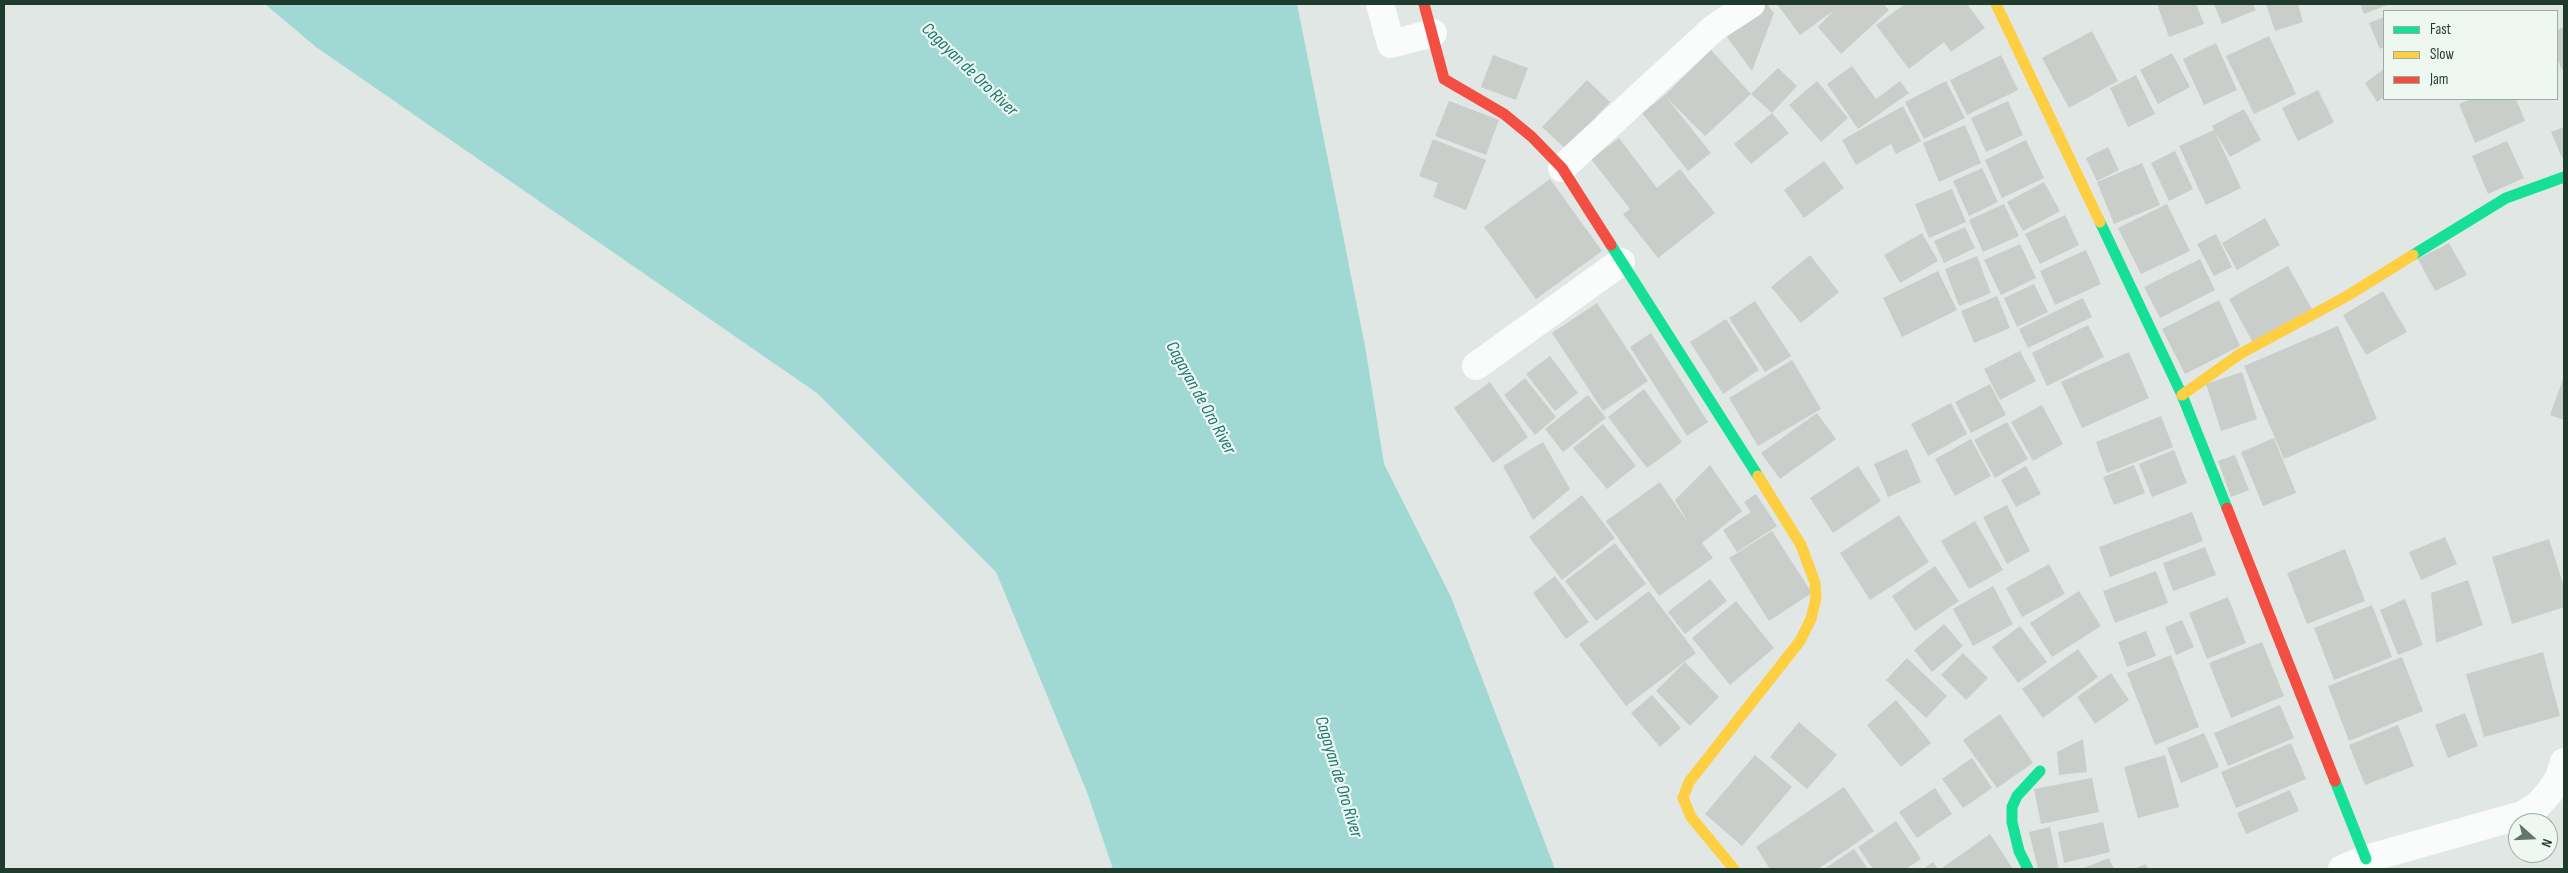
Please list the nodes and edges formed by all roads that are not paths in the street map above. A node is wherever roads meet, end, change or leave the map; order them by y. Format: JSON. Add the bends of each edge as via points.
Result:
{"nodes":[{"id":1,"x":1380,"y":4,"type":"edge"},
{"id":2,"x":1424,"y":4,"type":"edge"},
{"id":3,"x":1751,"y":4,"type":"edge"},
{"id":4,"x":1996,"y":4,"type":"edge"},
{"id":5,"x":1432,"y":33,"type":"junction"},
{"id":6,"x":1562,"y":168,"type":"junction"},
{"id":7,"x":2564,"y":177,"type":"edge"},
{"id":8,"x":1621,"y":262,"type":"junction"},
{"id":9,"x":1476,"y":366,"type":"dead end"},
{"id":10,"x":2182,"y":394,"type":"junction"},
{"id":11,"x":2564,"y":762,"type":"edge"},
{"id":12,"x":2040,"y":771,"type":"dead end"},
{"id":13,"x":2366,"y":859,"type":"junction"},
{"id":14,"x":1734,"y":869,"type":"edge"},
{"id":15,"x":2028,"y":869,"type":"edge"},
{"id":16,"x":2342,"y":869,"type":"edge"}],
"edges":[{"from":1,"to":5,"type":"street","via":[[1391,44]]},
{"from":2,"to":5,"type":"street"},
{"from":3,"to":6,"type":"street","via":[[1714,28]]},
{"from":4,"to":10,"type":"street"},
{"from":5,"to":6,"type":"street","via":[[1444,79],[1504,114],[1532,136]]},
{"from":6,"to":8,"type":"street"},
{"from":7,"to":10,"type":"street","via":[[2506,198],[2347,296],[2240,354]]},
{"from":8,"to":9,"type":"street"},
{"from":8,"to":14,"type":"street","via":[[1801,545],[1815,583],[1816,598],[1811,619],[1800,641],[1689,782],[1683,798],[1691,817]]},
{"from":10,"to":13,"type":"street"},
{"from":11,"to":13,"type":"street","via":[[2549,793],[2522,815]]},
{"from":12,"to":15,"type":"street","via":[[2017,796],[2012,807],[2019,851]]},
{"from":13,"to":16,"type":"street"}]}
